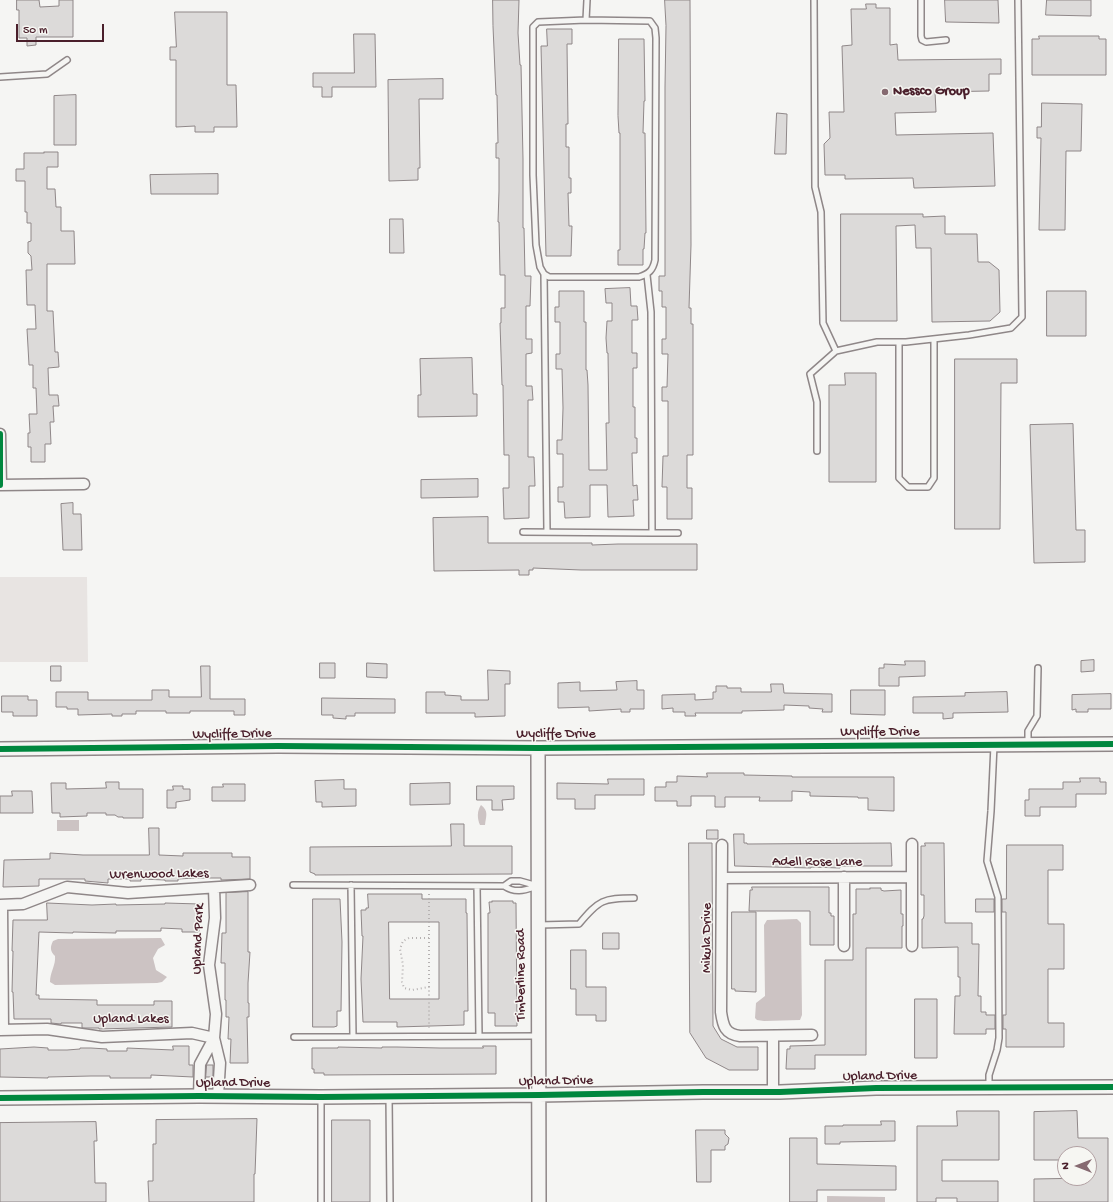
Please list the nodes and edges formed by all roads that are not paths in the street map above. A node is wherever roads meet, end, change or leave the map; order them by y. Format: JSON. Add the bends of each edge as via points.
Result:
{"nodes":[{"id":1,"x":587,"y":0,"type":"edge"},
{"id":2,"x":814,"y":0,"type":"edge"},
{"id":3,"x":921,"y":0,"type":"edge"},
{"id":4,"x":1018,"y":0,"type":"edge"},
{"id":5,"x":586,"y":20,"type":"junction"},
{"id":6,"x":946,"y":40,"type":"dead end"},
{"id":7,"x":67,"y":60,"type":"dead end"},
{"id":8,"x":0,"y":77,"type":"edge"},
{"id":9,"x":544,"y":274,"type":"junction"},
{"id":10,"x":647,"y":275,"type":"junction"},
{"id":11,"x":934,"y":339,"type":"junction"},
{"id":12,"x":899,"y":342,"type":"junction"},
{"id":13,"x":836,"y":351,"type":"junction"},
{"id":14,"x":0,"y":434,"type":"edge"},
{"id":15,"x":817,"y":451,"type":"dead end"},
{"id":16,"x":84,"y":484,"type":"dead end"},
{"id":17,"x":0,"y":485,"type":"edge"},
{"id":18,"x":523,"y":532,"type":"dead end"},
{"id":19,"x":547,"y":532,"type":"junction"},
{"id":20,"x":652,"y":533,"type":"junction"},
{"id":21,"x":678,"y":533,"type":"dead end"},
{"id":22,"x":1038,"y":668,"type":"dead end"},
{"id":23,"x":994,"y":744,"type":"junction"},
{"id":24,"x":1028,"y":744,"type":"junction"},
{"id":25,"x":1113,"y":744,"type":"edge"},
{"id":26,"x":538,"y":748,"type":"junction"},
{"id":27,"x":0,"y":749,"type":"edge"},
{"id":28,"x":912,"y":844,"type":"dead end"},
{"id":29,"x":722,"y":845,"type":"dead end"},
{"id":30,"x":844,"y":877,"type":"junction"},
{"id":31,"x":912,"y":877,"type":"junction"},
{"id":32,"x":722,"y":878,"type":"junction"},
{"id":33,"x":250,"y":885,"type":"dead end"},
{"id":34,"x":293,"y":885,"type":"dead end"},
{"id":35,"x":351,"y":885,"type":"junction"},
{"id":36,"x":477,"y":886,"type":"junction"},
{"id":37,"x":504,"y":886,"type":"junction"},
{"id":38,"x":538,"y":886,"type":"junction"},
{"id":39,"x":214,"y":888,"type":"junction"},
{"id":40,"x":634,"y":898,"type":"dead end"},
{"id":41,"x":1,"y":905,"type":"edge"},
{"id":42,"x":538,"y":925,"type":"junction"},
{"id":43,"x":844,"y":946,"type":"dead end"},
{"id":44,"x":912,"y":946,"type":"dead end"},
{"id":45,"x":1,"y":1030,"type":"edge"},
{"id":46,"x":812,"y":1035,"type":"dead end"},
{"id":47,"x":479,"y":1036,"type":"junction"},
{"id":48,"x":539,"y":1036,"type":"junction"},
{"id":49,"x":773,"y":1036,"type":"junction"},
{"id":50,"x":294,"y":1037,"type":"dead end"},
{"id":51,"x":353,"y":1037,"type":"junction"},
{"id":52,"x":214,"y":1038,"type":"junction"},
{"id":53,"x":1113,"y":1087,"type":"edge"},
{"id":54,"x":989,"y":1088,"type":"junction"},
{"id":55,"x":773,"y":1092,"type":"junction"},
{"id":56,"x":539,"y":1095,"type":"junction"},
{"id":57,"x":199,"y":1096,"type":"junction"},
{"id":58,"x":218,"y":1096,"type":"junction"},
{"id":59,"x":389,"y":1096,"type":"junction"},
{"id":60,"x":321,"y":1097,"type":"junction"},
{"id":61,"x":0,"y":1098,"type":"edge"},
{"id":62,"x":321,"y":1202,"type":"edge"},
{"id":63,"x":390,"y":1202,"type":"edge"},
{"id":64,"x":539,"y":1202,"type":"edge"}],
"edges":[{"from":1,"to":5,"type":"lane"},
{"from":2,"to":13,"type":"lane","via":[[815,188],[821,212],[823,323]]},
{"from":3,"to":6,"type":"lane","via":[[922,40]]},
{"from":4,"to":11,"type":"lane","via":[[1022,317],[1011,328]]},
{"from":5,"to":9,"type":"lane","via":[[538,22],[534,27],[533,175],[536,245]]},
{"from":5,"to":10,"type":"lane","via":[[650,21],[655,28],[655,260]]},
{"from":7,"to":8,"type":"lane","via":[[47,74]]},
{"from":9,"to":10,"type":"lane","via":[[550,277]]},
{"from":9,"to":19,"type":"lane"},
{"from":10,"to":20,"type":"lane","via":[[651,312]]},
{"from":11,"to":12,"type":"lane"},
{"from":11,"to":12,"type":"lane","via":[[934,478],[928,487],[908,487],[900,478]]},
{"from":12,"to":13,"type":"lane","via":[[877,342]]},
{"from":13,"to":15,"type":"lane","via":[[810,374],[817,402]]},
{"from":14,"to":17,"type":"street"},
{"from":16,"to":17,"type":"street"},
{"from":18,"to":19,"type":"lane"},
{"from":19,"to":20,"type":"lane"},
{"from":20,"to":21,"type":"lane"},
{"from":22,"to":24,"type":"lane","via":[[1037,716],[1028,731]]},
{"from":23,"to":24,"type":"street","name":"Wycliffe Drive"},
{"from":23,"to":26,"type":"street","name":"Wycliffe Drive"},
{"from":23,"to":54,"type":"lane","via":[[987,861],[998,897],[999,1038],[989,1075]]},
{"from":24,"to":25,"type":"street","name":"Wycliffe Drive"},
{"from":26,"to":27,"type":"street","name":"Wycliffe Drive","via":[[278,746]]},
{"from":26,"to":38,"type":"street","name":"Timberline Road"},
{"from":28,"to":31,"type":"street"},
{"from":29,"to":32,"type":"street","name":"Mikula Drive"},
{"from":30,"to":31,"type":"street","name":"Adell Rose Lane"},
{"from":30,"to":32,"type":"street","name":"Adell Rose Lane"},
{"from":30,"to":43,"type":"street"},
{"from":31,"to":44,"type":"street"},
{"from":32,"to":49,"type":"street","name":"Mikula Drive","via":[[722,1022],[733,1035]]},
{"from":33,"to":39,"type":"street","name":"Wrenwood Lakes"},
{"from":34,"to":35,"type":"lane"},
{"from":35,"to":36,"type":"lane"},
{"from":35,"to":51,"type":"lane"},
{"from":36,"to":37,"type":"lane"},
{"from":36,"to":47,"type":"lane"},
{"from":37,"to":38,"type":"lane","via":[[511,890]]},
{"from":37,"to":38,"type":"lane","via":[[511,880],[520,880]]},
{"from":38,"to":42,"type":"street","name":"Timberline Road"},
{"from":39,"to":41,"type":"street","name":"Wrenwood Lakes","via":[[128,893],[67,887],[23,904]]},
{"from":39,"to":52,"type":"street","name":"Upland Park","via":[[215,918],[209,964],[216,1014]]},
{"from":40,"to":42,"type":"lane","via":[[613,898],[601,902],[594,906],[579,924]]},
{"from":41,"to":45,"type":"street"},
{"from":42,"to":48,"type":"street","name":"Timberline Road"},
{"from":45,"to":52,"type":"street","name":"Upland Lakes","via":[[47,1029],[102,1037],[192,1033]]},
{"from":46,"to":49,"type":"street"},
{"from":47,"to":48,"type":"lane"},
{"from":47,"to":51,"type":"lane"},
{"from":48,"to":56,"type":"street","name":"Timberline Road"},
{"from":49,"to":55,"type":"street"},
{"from":50,"to":51,"type":"lane"},
{"from":52,"to":57,"type":"street","name":"Upland Park","via":[[200,1064]]},
{"from":52,"to":58,"type":"street","name":"Upland Park","via":[[220,1063]]},
{"from":53,"to":54,"type":"street","name":"Upland Drive"},
{"from":54,"to":55,"type":"street","name":"Upland Drive","via":[[876,1088]]},
{"from":55,"to":56,"type":"street","name":"Upland Drive"},
{"from":56,"to":59,"type":"street","name":"Upland Drive"},
{"from":56,"to":64,"type":"street","name":"Timberline Road"},
{"from":57,"to":58,"type":"street","name":"Upland Drive"},
{"from":57,"to":61,"type":"street","name":"Upland Drive"},
{"from":58,"to":60,"type":"street","name":"Upland Drive"},
{"from":59,"to":60,"type":"street","name":"Upland Drive"},
{"from":59,"to":63,"type":"lane"},
{"from":60,"to":62,"type":"lane"}]}
